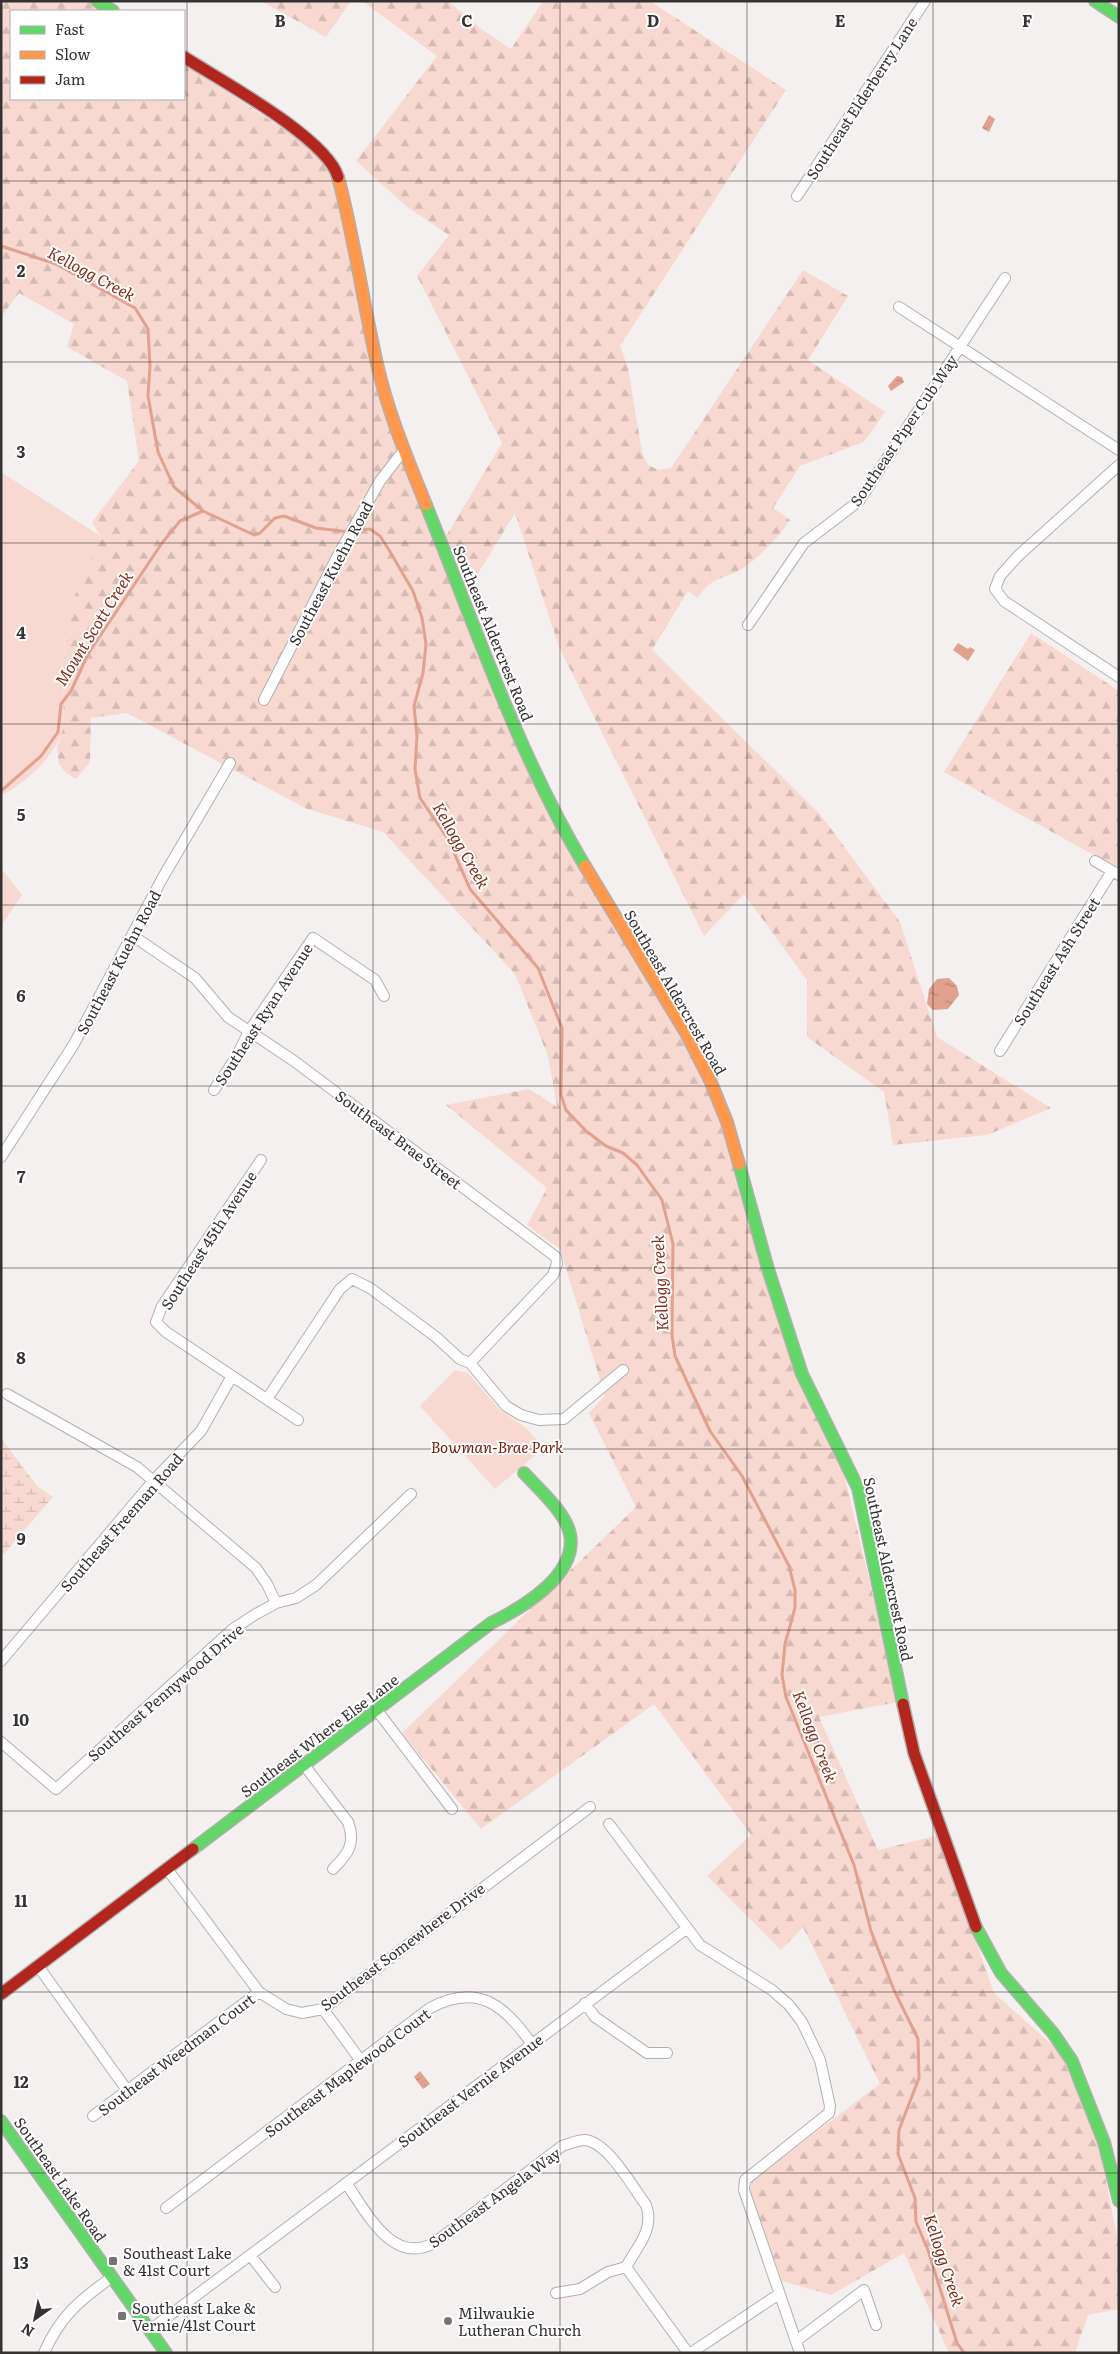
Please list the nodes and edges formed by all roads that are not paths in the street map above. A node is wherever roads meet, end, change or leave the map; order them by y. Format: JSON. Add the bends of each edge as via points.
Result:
{"nodes":[{"id":1,"x":97,"y":1,"type":"edge"},
{"id":2,"x":926,"y":1,"type":"edge"},
{"id":3,"x":1095,"y":1,"type":"edge"},
{"id":4,"x":110,"y":10,"type":"edge"},
{"id":5,"x":1119,"y":17,"type":"edge"},
{"id":6,"x":185,"y":59,"type":"edge"},
{"id":7,"x":797,"y":196,"type":"dead end"},
{"id":8,"x":1005,"y":278,"type":"dead end"},
{"id":9,"x":899,"y":307,"type":"dead end"},
{"id":10,"x":961,"y":346,"type":"junction"},
{"id":11,"x":404,"y":450,"type":"junction"},
{"id":12,"x":1119,"y":450,"type":"edge"},
{"id":13,"x":1119,"y":465,"type":"edge"},
{"id":14,"x":748,"y":625,"type":"dead end"},
{"id":15,"x":1119,"y":677,"type":"edge"},
{"id":16,"x":264,"y":700,"type":"dead end"},
{"id":17,"x":230,"y":763,"type":"dead end"},
{"id":18,"x":1095,"y":860,"type":"dead end"},
{"id":19,"x":1115,"y":873,"type":"edge"},
{"id":20,"x":133,"y":936,"type":"junction"},
{"id":21,"x":384,"y":996,"type":"dead end"},
{"id":22,"x":249,"y":1031,"type":"junction"},
{"id":23,"x":1000,"y":1051,"type":"dead end"},
{"id":24,"x":214,"y":1090,"type":"dead end"},
{"id":25,"x":1,"y":1157,"type":"edge"},
{"id":26,"x":261,"y":1160,"type":"dead end"},
{"id":27,"x":470,"y":1363,"type":"junction"},
{"id":28,"x":622,"y":1370,"type":"dead end"},
{"id":29,"x":232,"y":1376,"type":"junction"},
{"id":30,"x":7,"y":1394,"type":"dead end"},
{"id":31,"x":267,"y":1399,"type":"junction"},
{"id":32,"x":298,"y":1420,"type":"dead end"},
{"id":33,"x":524,"y":1473,"type":"dead end"},
{"id":34,"x":154,"y":1480,"type":"junction"},
{"id":35,"x":412,"y":1494,"type":"dead end"},
{"id":36,"x":276,"y":1603,"type":"junction"},
{"id":37,"x":1,"y":1662,"type":"edge"},
{"id":38,"x":376,"y":1709,"type":"junction"},
{"id":39,"x":1,"y":1742,"type":"edge"},
{"id":40,"x":304,"y":1765,"type":"junction"},
{"id":41,"x":590,"y":1806,"type":"dead end"},
{"id":42,"x":452,"y":1809,"type":"dead end"},
{"id":43,"x":609,"y":1824,"type":"dead end"},
{"id":44,"x":167,"y":1869,"type":"junction"},
{"id":45,"x":333,"y":1869,"type":"dead end"},
{"id":46,"x":686,"y":1929,"type":"junction"},
{"id":47,"x":38,"y":1966,"type":"junction"},
{"id":48,"x":259,"y":1992,"type":"junction"},
{"id":49,"x":1,"y":1994,"type":"edge"},
{"id":50,"x":585,"y":2003,"type":"junction"},
{"id":51,"x":323,"y":2009,"type":"junction"},
{"id":52,"x":531,"y":2043,"type":"junction"},
{"id":53,"x":667,"y":2053,"type":"dead end"},
{"id":54,"x":361,"y":2062,"type":"junction"},
{"id":55,"x":127,"y":2090,"type":"junction"},
{"id":56,"x":93,"y":2116,"type":"dead end"},
{"id":57,"x":1,"y":2121,"type":"edge"},
{"id":58,"x":346,"y":2183,"type":"junction"},
{"id":59,"x":1119,"y":2201,"type":"edge"},
{"id":60,"x":166,"y":2208,"type":"dead end"},
{"id":61,"x":250,"y":2256,"type":"junction"},
{"id":62,"x":626,"y":2267,"type":"junction"},
{"id":63,"x":112,"y":2278,"type":"junction"},
{"id":64,"x":275,"y":2288,"type":"dead end"},
{"id":65,"x":556,"y":2293,"type":"dead end"},
{"id":66,"x":779,"y":2294,"type":"junction"},
{"id":67,"x":876,"y":2325,"type":"dead end"},
{"id":68,"x":150,"y":2330,"type":"junction"},
{"id":69,"x":796,"y":2341,"type":"junction"},
{"id":70,"x":44,"y":2353,"type":"edge"},
{"id":71,"x":166,"y":2353,"type":"edge"},
{"id":72,"x":689,"y":2353,"type":"edge"},
{"id":73,"x":800,"y":2353,"type":"edge"}],
"edges":[{"from":1,"to":4,"type":"street"},
{"from":2,"to":7,"type":"street","name":"Southeast Elderberry Lane"},
{"from":3,"to":5,"type":"street"},
{"from":6,"to":11,"type":"street","name":"Southeast Aldercrest Road","via":[[331,158],[350,221],[378,369]]},
{"from":8,"to":10,"type":"street","name":"Southeast Piper Cub Way"},
{"from":9,"to":10,"type":"street"},
{"from":10,"to":12,"type":"street"},
{"from":10,"to":14,"type":"street","name":"Southeast Piper Cub Way","via":[[859,501],[804,543]]},
{"from":11,"to":16,"type":"street","name":"Southeast Kuehn Road","via":[[387,469],[337,557]]},
{"from":11,"to":59,"type":"street","name":"Southeast Aldercrest Road","via":[[513,721],[551,805],[686,1033],[720,1104],[802,1374],[858,1488],[908,1727],[976,1928],[1005,1979],[1061,2043],[1078,2072],[1104,2142]]},
{"from":13,"to":15,"type":"street","via":[[1018,556],[1000,576],[995,589],[1004,601]]},
{"from":17,"to":20,"type":"street","name":"Southeast Kuehn Road","via":[[163,877]]},
{"from":18,"to":19,"type":"street"},
{"from":19,"to":23,"type":"street","name":"Southeast Ash Street"},
{"from":20,"to":22,"type":"street","name":"Southeast Brae Street","via":[[195,978],[222,1012]]},
{"from":20,"to":25,"type":"street","name":"Southeast Kuehn Road","via":[[74,1044]]},
{"from":21,"to":22,"type":"street","name":"Southeast Ryan Avenue","via":[[375,980],[313,938]]},
{"from":22,"to":24,"type":"street","name":"Southeast Ryan Avenue"},
{"from":22,"to":27,"type":"street","name":"Southeast Brae Street","via":[[294,1061],[556,1257],[553,1274]]},
{"from":26,"to":29,"type":"street","name":"Southeast 45th Avenue","via":[[162,1306],[156,1322]]},
{"from":27,"to":28,"type":"street","via":[[506,1406],[521,1415],[547,1421],[564,1419],[572,1414]]},
{"from":27,"to":31,"type":"street","via":[[460,1360],[436,1336],[370,1288],[352,1279],[340,1289]]},
{"from":29,"to":31,"type":"street"},
{"from":29,"to":34,"type":"street","name":"Southeast Freeman Road","via":[[201,1431]]},
{"from":30,"to":34,"type":"street","via":[[121,1456]]},
{"from":31,"to":32,"type":"street"},
{"from":33,"to":38,"type":"street","name":"Southeast Where Else Lane","via":[[564,1520],[570,1534],[569,1559],[548,1586],[505,1617],[491,1623]]},
{"from":34,"to":36,"type":"street","via":[[256,1568]]},
{"from":34,"to":37,"type":"street","name":"Southeast Freeman Road"},
{"from":35,"to":36,"type":"street","via":[[316,1585],[296,1598]]},
{"from":36,"to":39,"type":"street","name":"Southeast Pennywood Drive","via":[[233,1629],[56,1789]]},
{"from":38,"to":40,"type":"street","name":"Southeast Where Else Lane"},
{"from":38,"to":42,"type":"street"},
{"from":40,"to":44,"type":"street","name":"Southeast Where Else Lane"},
{"from":40,"to":45,"type":"street","via":[[348,1822],[351,1832],[349,1851]]},
{"from":41,"to":51,"type":"street","name":"Southeast Somewhere Drive"},
{"from":43,"to":46,"type":"street"},
{"from":44,"to":47,"type":"street","name":"Southeast Where Else Lane"},
{"from":44,"to":48,"type":"street","name":"Southeast Somewhere Drive"},
{"from":46,"to":50,"type":"street","name":"Southeast Vernie Avenue"},
{"from":46,"to":66,"type":"street","via":[[714,1956],[772,1990],[789,2005],[806,2029],[820,2060],[829,2114],[745,2180],[744,2190]]},
{"from":47,"to":49,"type":"street","name":"Southeast Where Else Lane"},
{"from":47,"to":55,"type":"street"},
{"from":48,"to":51,"type":"street","name":"Southeast Somewhere Drive","via":[[286,2009],[302,2012]]},
{"from":48,"to":55,"type":"street","name":"Southeast Weedman Court"},
{"from":50,"to":52,"type":"street","name":"Southeast Vernie Avenue"},
{"from":50,"to":53,"type":"street","via":[[595,2017],[647,2053]]},
{"from":51,"to":54,"type":"street"},
{"from":52,"to":54,"type":"street","name":"Southeast Maplewood Court","via":[[500,2008],[472,1996],[443,2001],[430,2008]]},
{"from":52,"to":58,"type":"street","name":"Southeast Vernie Avenue"},
{"from":54,"to":60,"type":"street","name":"Southeast Maplewood Court"},
{"from":55,"to":56,"type":"street","name":"Southeast Weedman Court"},
{"from":57,"to":63,"type":"street","name":"Southeast Lake Road"},
{"from":58,"to":61,"type":"street","name":"Southeast Vernie Avenue"},
{"from":58,"to":62,"type":"street","name":"Southeast Angela Way","via":[[390,2240],[415,2250],[434,2243],[562,2146],[585,2140],[596,2143],[605,2150],[650,2214],[647,2232]]},
{"from":61,"to":64,"type":"street"},
{"from":61,"to":68,"type":"street","name":"Southeast Vernie Avenue"},
{"from":62,"to":65,"type":"street","via":[[608,2272],[580,2289]]},
{"from":62,"to":72,"type":"street"},
{"from":63,"to":68,"type":"street","name":"Southeast Lake Road"},
{"from":63,"to":70,"type":"street","via":[[70,2310]]},
{"from":66,"to":69,"type":"street"},
{"from":66,"to":72,"type":"street"},
{"from":67,"to":69,"type":"street","via":[[864,2290]]},
{"from":68,"to":71,"type":"street","name":"Southeast Lake Road"},
{"from":69,"to":73,"type":"street"}]}
